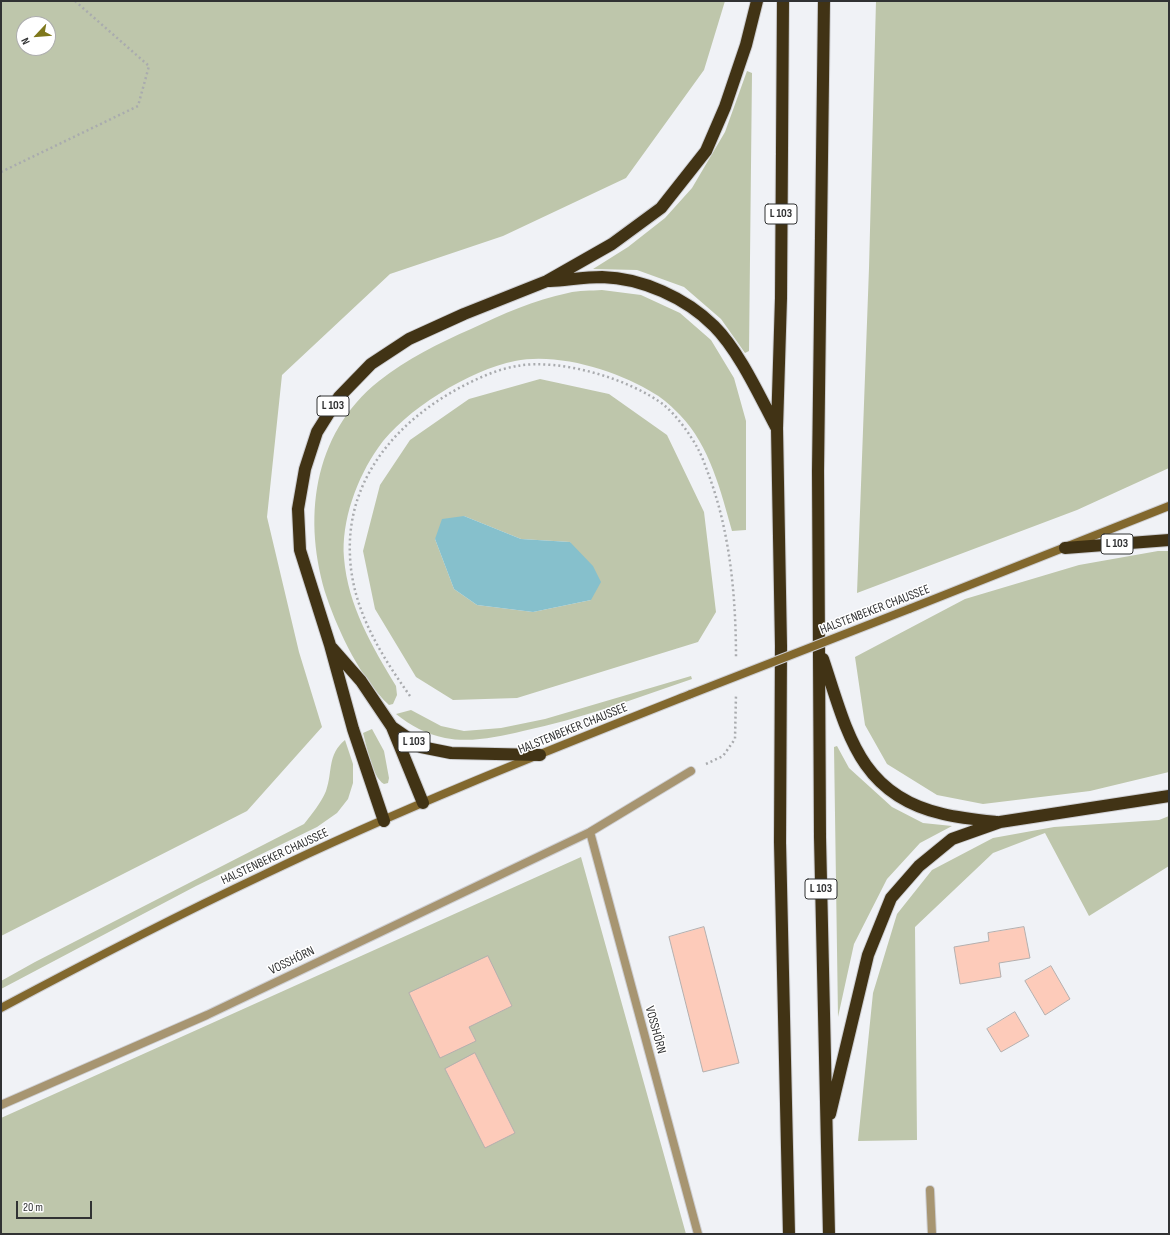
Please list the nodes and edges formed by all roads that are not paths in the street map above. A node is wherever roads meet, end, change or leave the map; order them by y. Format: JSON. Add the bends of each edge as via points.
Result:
{"nodes":[{"id":1,"x":757,"y":1,"type":"edge"},
{"id":2,"x":783,"y":1,"type":"edge"},
{"id":3,"x":824,"y":1,"type":"edge"},
{"id":4,"x":547,"y":281,"type":"junction"},
{"id":5,"x":777,"y":428,"type":"junction"},
{"id":6,"x":1169,"y":506,"type":"edge"},
{"id":7,"x":1169,"y":540,"type":"edge"},
{"id":8,"x":1065,"y":548,"type":"junction"},
{"id":9,"x":330,"y":645,"type":"junction"},
{"id":10,"x":820,"y":648,"type":"junction"},
{"id":11,"x":392,"y":727,"type":"junction"},
{"id":12,"x":540,"y":755,"type":"junction"},
{"id":13,"x":691,"y":771,"type":"road end"},
{"id":14,"x":1169,"y":796,"type":"edge"},
{"id":15,"x":424,"y":803,"type":"junction"},
{"id":16,"x":384,"y":821,"type":"junction"},
{"id":17,"x":1000,"y":822,"type":"junction"},
{"id":18,"x":590,"y":832,"type":"junction"},
{"id":19,"x":1,"y":1008,"type":"edge"},
{"id":20,"x":1,"y":1105,"type":"edge"},
{"id":21,"x":826,"y":1130,"type":"junction"},
{"id":22,"x":930,"y":1190,"type":"dead end"},
{"id":23,"x":698,"y":1234,"type":"edge"},
{"id":24,"x":789,"y":1234,"type":"edge"},
{"id":25,"x":829,"y":1234,"type":"edge"},
{"id":26,"x":932,"y":1234,"type":"edge"}],
"edges":[{"from":1,"to":4,"type":"highway","number":"L 103","via":[[744,52],[706,151],[660,208],[612,244]]},
{"from":2,"to":5,"type":"highway","number":"L 103","via":[[781,298]]},
{"from":3,"to":10,"type":"highway","number":"L 103","via":[[818,471]]},
{"from":4,"to":5,"type":"highway","number":"L 103","via":[[603,277],[658,288],[679,299],[714,326],[742,363]]},
{"from":4,"to":9,"type":"highway","number":"L 103","via":[[409,339],[371,364],[339,397],[318,432],[305,469],[298,509],[300,550]]},
{"from":5,"to":24,"type":"highway","number":"L 103","via":[[781,646],[780,842]]},
{"from":6,"to":8,"type":"main road","name":"HALSTENBEKER CHAUSSEE"},
{"from":7,"to":8,"type":"highway","number":"L 103"},
{"from":8,"to":12,"type":"main road","name":"HALSTENBEKER CHAUSSEE","bridge":true},
{"from":9,"to":11,"type":"highway","number":"L 103","via":[[361,681]]},
{"from":9,"to":16,"type":"highway","number":"L 103","via":[[353,729]]},
{"from":10,"to":17,"type":"highway","number":"L 103","via":[[849,737],[875,777],[920,807],[943,814]]},
{"from":10,"to":21,"type":"highway","number":"L 103","via":[[820,837]]},
{"from":11,"to":12,"type":"highway","number":"L 103","via":[[421,747],[451,753]]},
{"from":11,"to":15,"type":"highway","number":"L 103"},
{"from":12,"to":15,"type":"main road","name":"HALSTENBEKER CHAUSSEE"},
{"from":13,"to":18,"type":"street","name":"VOSSHÖRN"},
{"from":14,"to":17,"type":"highway","number":"L 103"},
{"from":15,"to":16,"type":"main road","name":"HALSTENBEKER CHAUSSEE"},
{"from":16,"to":19,"type":"main road","name":"HALSTENBEKER CHAUSSEE","via":[[264,874]]},
{"from":17,"to":21,"type":"highway","number":"L 103","via":[[952,839],[919,866],[891,898],[868,955]]},
{"from":18,"to":20,"type":"street","name":"VOSSHÖRN","via":[[207,1015]]},
{"from":18,"to":23,"type":"street","name":"VOSSHÖRN"},
{"from":21,"to":25,"type":"highway","number":"L 103"},
{"from":22,"to":26,"type":"street"}]}
